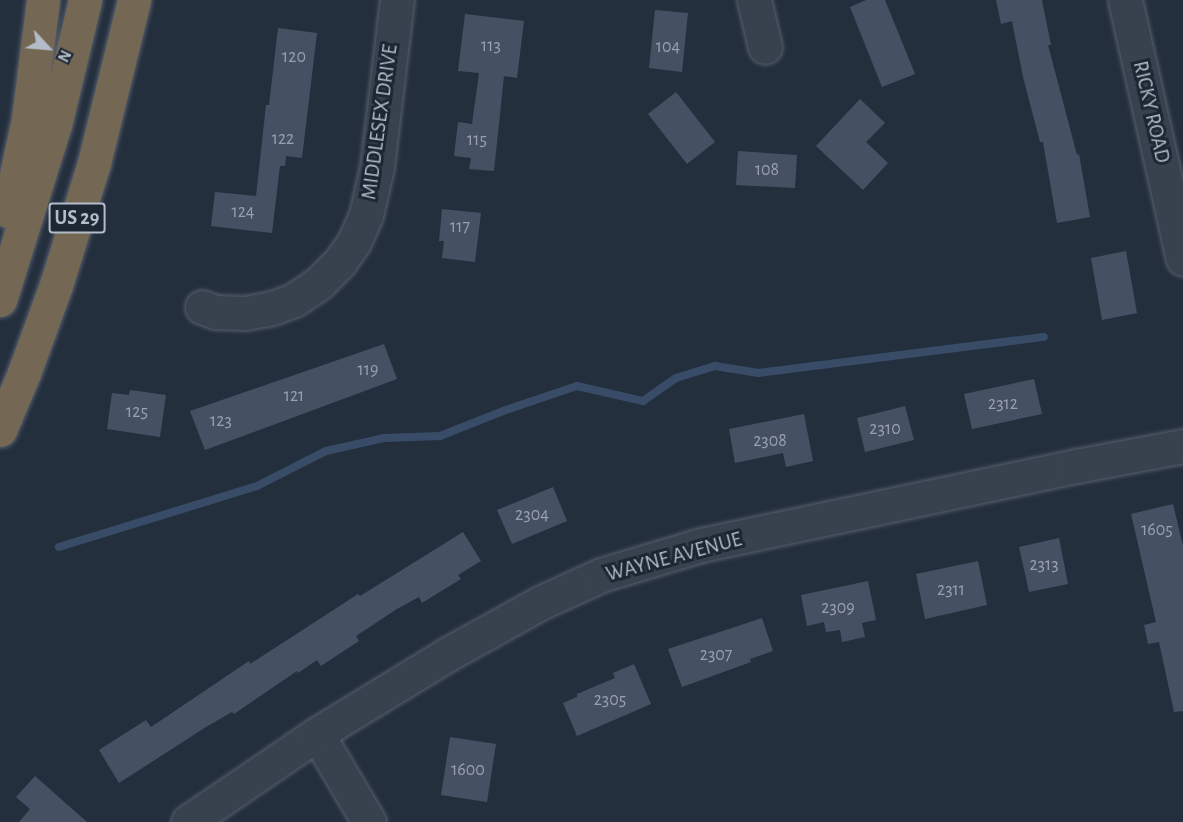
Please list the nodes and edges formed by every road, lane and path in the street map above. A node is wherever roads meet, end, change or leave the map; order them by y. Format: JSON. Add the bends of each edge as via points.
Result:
{"nodes":[{"id":1,"x":43,"y":0,"type":"edge"},
{"id":2,"x":85,"y":0,"type":"edge"},
{"id":3,"x":134,"y":0,"type":"edge"},
{"id":4,"x":397,"y":0,"type":"edge"},
{"id":5,"x":754,"y":0,"type":"edge"},
{"id":6,"x":1125,"y":0,"type":"edge"},
{"id":7,"x":765,"y":47,"type":"dead end"},
{"id":8,"x":0,"y":237,"type":"edge"},
{"id":9,"x":1183,"y":259,"type":"edge"},
{"id":10,"x":0,"y":300,"type":"edge"},
{"id":11,"x":202,"y":307,"type":"dead end"},
{"id":12,"x":0,"y":430,"type":"edge"},
{"id":13,"x":1183,"y":447,"type":"edge"},
{"id":14,"x":317,"y":734,"type":"junction"},
{"id":15,"x":188,"y":822,"type":"edge"},
{"id":16,"x":369,"y":822,"type":"edge"}],
"edges":[{"from":1,"to":8,"type":"highway","via":[[28,119]]},
{"from":2,"to":10,"type":"highway","number":"US 29","via":[[55,125]]},
{"from":3,"to":12,"type":"highway","number":"US 29","via":[[78,215],[24,373]]},
{"from":4,"to":11,"type":"street","name":"MIDDLESEX DRIVE","via":[[377,167],[366,215],[354,242],[319,283],[294,300],[244,313]]},
{"from":5,"to":7,"type":"street"},
{"from":6,"to":9,"type":"street","name":"RICKY ROAD"},
{"from":13,"to":14,"type":"street","name":"WAYNE AVENUE","via":[[1076,466],[651,558],[542,602],[447,654]]},
{"from":14,"to":15,"type":"street","name":"WAYNE AVENUE"},
{"from":14,"to":16,"type":"street"}]}
